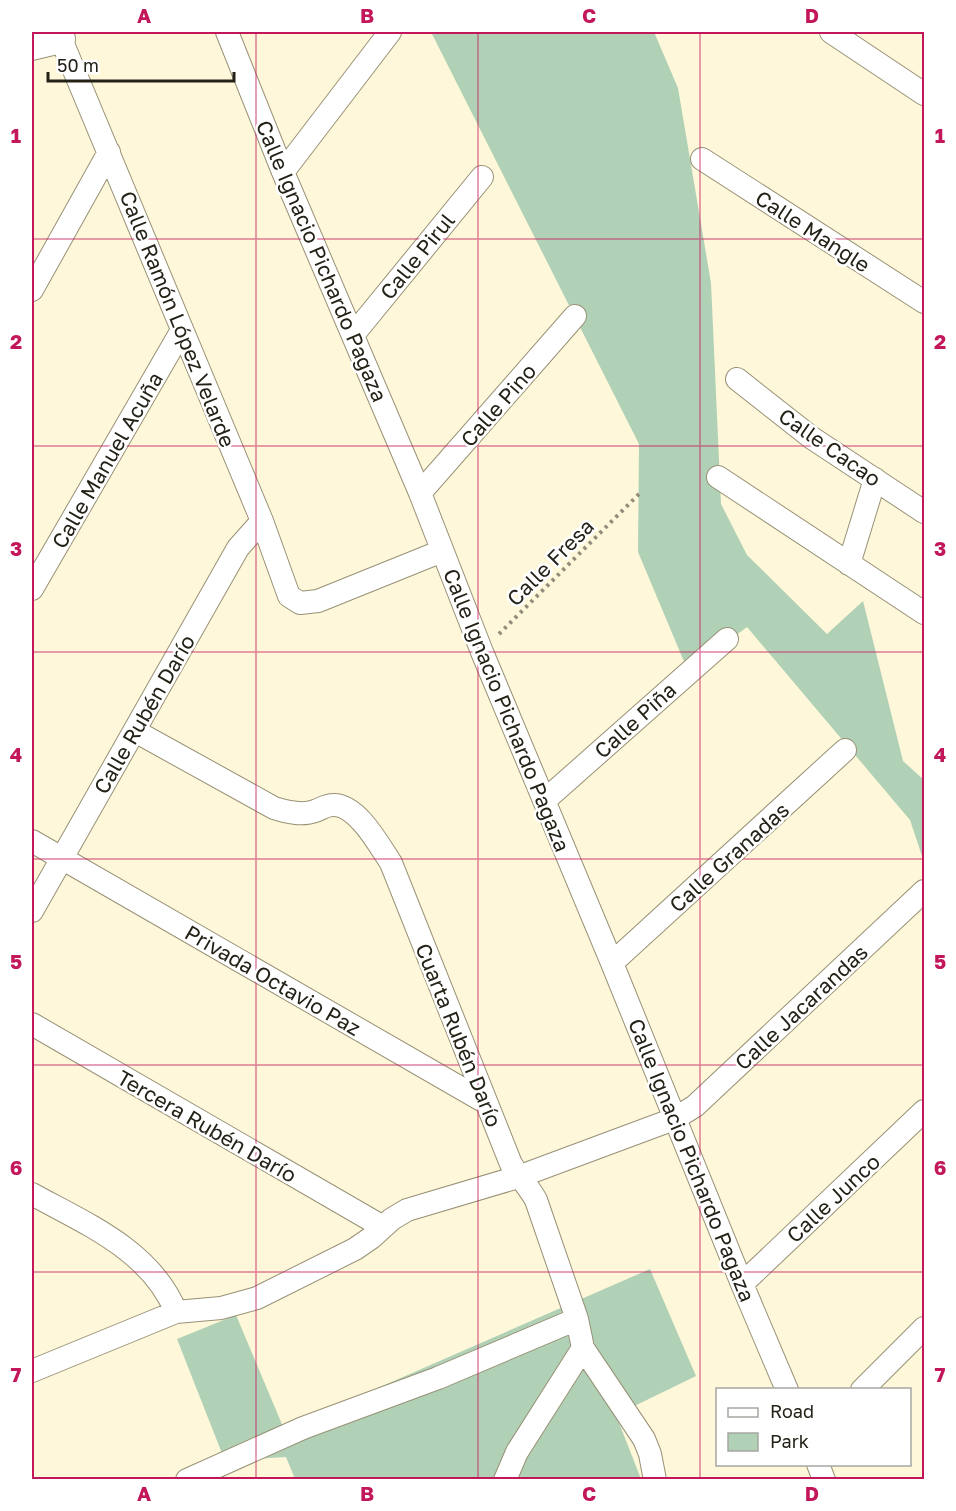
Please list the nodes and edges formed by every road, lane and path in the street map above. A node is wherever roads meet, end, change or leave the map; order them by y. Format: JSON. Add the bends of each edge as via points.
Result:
{"nodes":[{"id":1,"x":227,"y":32,"type":"edge"},
{"id":2,"x":390,"y":32,"type":"edge"},
{"id":3,"x":831,"y":32,"type":"edge"},
{"id":4,"x":59,"y":35,"type":"edge"},
{"id":5,"x":32,"y":46,"type":"edge"},
{"id":6,"x":924,"y":94,"type":"edge"},
{"id":7,"x":109,"y":152,"type":"junction"},
{"id":8,"x":702,"y":159,"type":"dead end"},
{"id":9,"x":283,"y":172,"type":"junction"},
{"id":10,"x":482,"y":177,"type":"dead end"},
{"id":11,"x":32,"y":290,"type":"edge"},
{"id":12,"x":924,"y":302,"type":"edge"},
{"id":13,"x":575,"y":316,"type":"dead end"},
{"id":14,"x":182,"y":330,"type":"junction"},
{"id":15,"x":353,"y":335,"type":"junction"},
{"id":16,"x":737,"y":379,"type":"dead end"},
{"id":17,"x":718,"y":477,"type":"dead end"},
{"id":18,"x":875,"y":479,"type":"junction"},
{"id":19,"x":420,"y":493,"type":"junction"},
{"id":20,"x":639,"y":494,"type":"dead end"},
{"id":21,"x":924,"y":512,"type":"edge"},
{"id":22,"x":262,"y":521,"type":"junction"},
{"id":23,"x":442,"y":551,"type":"junction"},
{"id":24,"x":849,"y":564,"type":"junction"},
{"id":25,"x":32,"y":589,"type":"edge"},
{"id":26,"x":924,"y":614,"type":"edge"},
{"id":27,"x":727,"y":639,"type":"dead end"},
{"id":28,"x":482,"y":652,"type":"junction"},
{"id":29,"x":135,"y":731,"type":"junction"},
{"id":30,"x":845,"y":750,"type":"dead end"},
{"id":31,"x":544,"y":801,"type":"junction"},
{"id":32,"x":32,"y":841,"type":"edge"},
{"id":33,"x":61,"y":859,"type":"junction"},
{"id":34,"x":924,"y":891,"type":"edge"},
{"id":35,"x":32,"y":911,"type":"edge"},
{"id":36,"x":612,"y":963,"type":"junction"},
{"id":37,"x":32,"y":1024,"type":"edge"},
{"id":38,"x":485,"y":1102,"type":"junction"},
{"id":39,"x":924,"y":1111,"type":"edge"},
{"id":40,"x":674,"y":1119,"type":"junction"},
{"id":41,"x":518,"y":1177,"type":"junction"},
{"id":42,"x":32,"y":1194,"type":"edge"},
{"id":43,"x":383,"y":1227,"type":"junction"},
{"id":44,"x":742,"y":1284,"type":"junction"},
{"id":45,"x":176,"y":1312,"type":"junction"},
{"id":46,"x":577,"y":1319,"type":"junction"},
{"id":47,"x":924,"y":1328,"type":"edge"},
{"id":48,"x":583,"y":1348,"type":"junction"},
{"id":49,"x":32,"y":1371,"type":"edge"},
{"id":50,"x":787,"y":1388,"type":"edge"},
{"id":51,"x":863,"y":1388,"type":"edge"},
{"id":52,"x":187,"y":1479,"type":"edge"},
{"id":53,"x":505,"y":1479,"type":"edge"},
{"id":54,"x":655,"y":1479,"type":"edge"}],
"edges":[{"from":1,"to":9,"type":"street","name":"Calle Ignacio Pichardo Pagaza"},
{"from":2,"to":9,"type":"street"},
{"from":3,"to":6,"type":"street"},
{"from":4,"to":5,"type":"street"},
{"from":4,"to":7,"type":"street","name":"Calle Ramón López Velarde"},
{"from":7,"to":11,"type":"street"},
{"from":7,"to":14,"type":"street","name":"Calle Ramón López Velarde"},
{"from":8,"to":12,"type":"street","name":"Calle Mangle"},
{"from":9,"to":15,"type":"street","name":"Calle Ignacio Pichardo Pagaza"},
{"from":10,"to":15,"type":"street","name":"Calle Pirul"},
{"from":13,"to":19,"type":"street","name":"Calle Pino"},
{"from":14,"to":22,"type":"street","name":"Calle Ramón López Velarde"},
{"from":14,"to":25,"type":"street","name":"Calle Manuel Acuña"},
{"from":15,"to":19,"type":"street","name":"Calle Ignacio Pichardo Pagaza"},
{"from":16,"to":18,"type":"street","name":"Calle Cacao","via":[[812,438]]},
{"from":17,"to":24,"type":"street"},
{"from":18,"to":21,"type":"street","name":"Calle Cacao"},
{"from":18,"to":24,"type":"street"},
{"from":19,"to":23,"type":"street","name":"Calle Ignacio Pichardo Pagaza"},
{"from":20,"to":28,"type":"path","name":"Calle Fresa"},
{"from":22,"to":23,"type":"street","name":"Calle Ramón López Velarde","via":[[289,597],[300,603],[318,601]]},
{"from":22,"to":29,"type":"street","name":"Calle Rubén Darío","via":[[238,548]]},
{"from":23,"to":28,"type":"street","name":"Calle Ignacio Pichardo Pagaza"},
{"from":24,"to":26,"type":"street"},
{"from":27,"to":31,"type":"street","name":"Calle Piña"},
{"from":28,"to":31,"type":"street","name":"Calle Ignacio Pichardo Pagaza"},
{"from":29,"to":33,"type":"street","name":"Calle Rubén Darío"},
{"from":29,"to":38,"type":"street","name":"Cuarta Rubén Darío","via":[[273,808],[302,813],[332,804],[360,819],[391,863]]},
{"from":30,"to":36,"type":"street","name":"Calle Granadas"},
{"from":31,"to":36,"type":"street","name":"Calle Ignacio Pichardo Pagaza"},
{"from":32,"to":33,"type":"street","name":"Privada Octavio Paz"},
{"from":33,"to":35,"type":"street","name":"Calle Rubén Darío"},
{"from":33,"to":38,"type":"street","name":"Privada Octavio Paz"},
{"from":34,"to":40,"type":"street","name":"Calle Jacarandas","via":[[695,1106]]},
{"from":36,"to":40,"type":"street","name":"Calle Ignacio Pichardo Pagaza"},
{"from":37,"to":43,"type":"street","name":"Tercera Rubén Darío"},
{"from":38,"to":41,"type":"street","name":"Cuarta Rubén Darío"},
{"from":39,"to":44,"type":"street","name":"Calle Junco"},
{"from":40,"to":41,"type":"street","name":"Calle Jacarandas"},
{"from":40,"to":44,"type":"street","name":"Calle Ignacio Pichardo Pagaza"},
{"from":41,"to":43,"type":"street","name":"Calle Jacarandas","via":[[407,1210]]},
{"from":41,"to":46,"type":"street","name":"Cuarta Rubén Darío","via":[[536,1200]]},
{"from":42,"to":45,"type":"street","via":[[119,1242],[140,1259],[160,1281]]},
{"from":43,"to":45,"type":"street","name":"Calle Jacarandas","via":[[355,1249],[257,1298],[221,1308]]},
{"from":44,"to":50,"type":"street","name":"Calle Ignacio Pichardo Pagaza"},
{"from":45,"to":49,"type":"street","name":"Calle Jacarandas"},
{"from":46,"to":48,"type":"street","name":"Cuarta Rubén Darío"},
{"from":46,"to":52,"type":"street","via":[[438,1378],[303,1428]]},
{"from":47,"to":51,"type":"street"},
{"from":48,"to":53,"type":"street","via":[[517,1452]]},
{"from":48,"to":54,"type":"street","name":"Cuarta Rubén Darío","via":[[644,1439]]}]}
